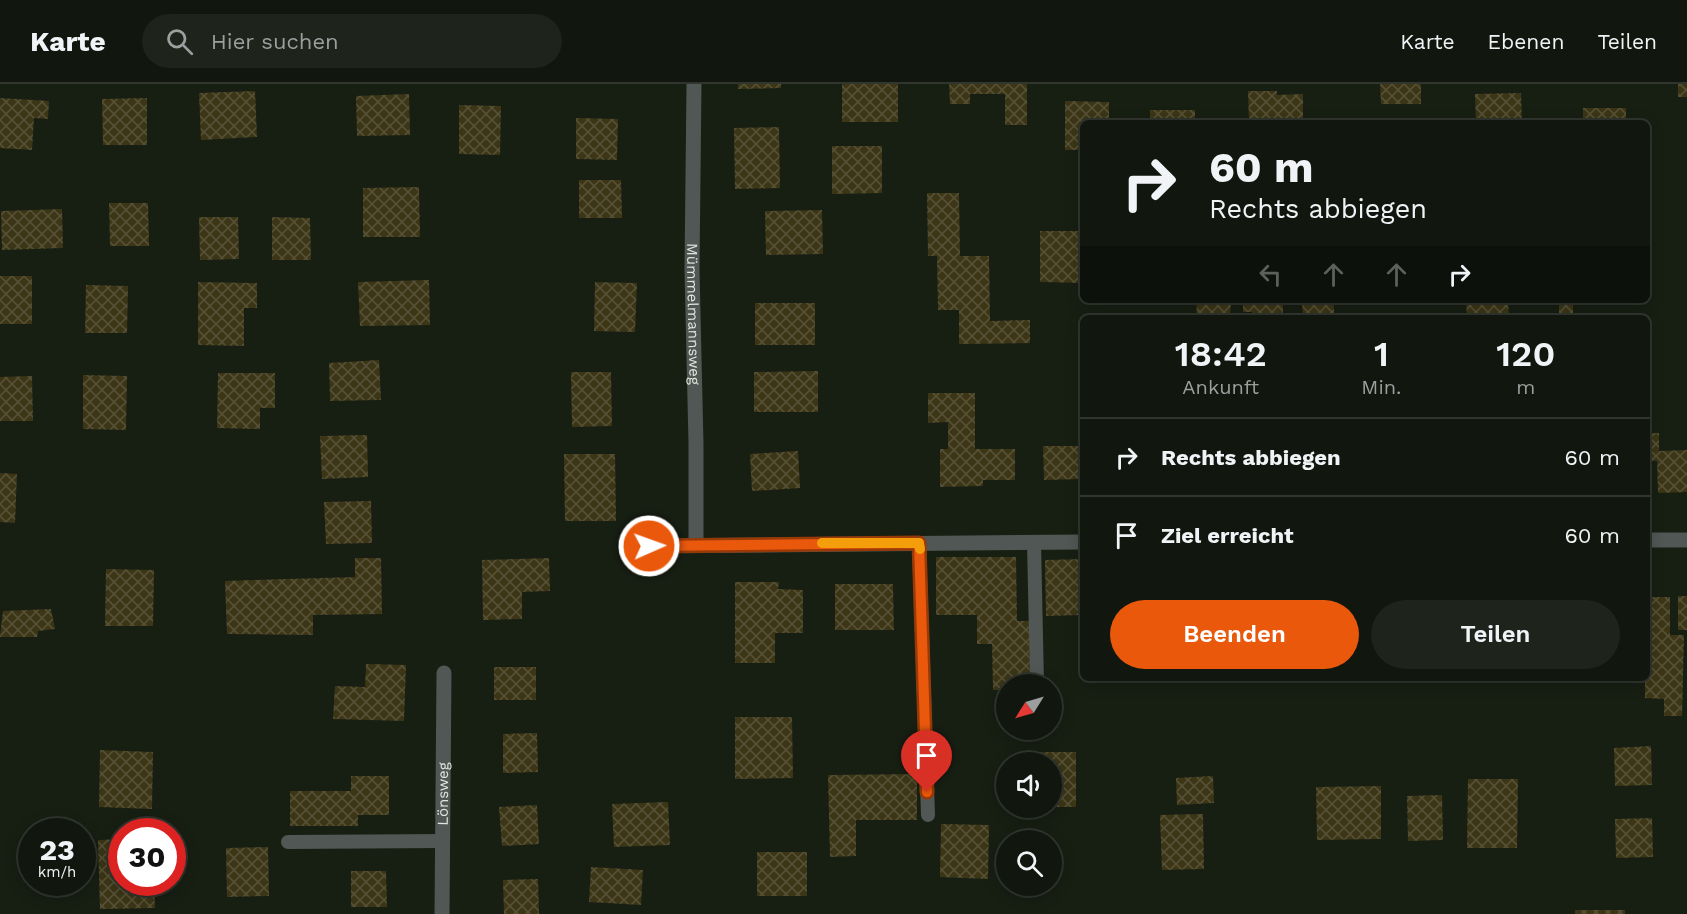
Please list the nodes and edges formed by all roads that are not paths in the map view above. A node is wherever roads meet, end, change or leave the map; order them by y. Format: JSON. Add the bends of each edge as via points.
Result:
{"nodes":[{"id":1,"x":694,"y":84,"type":"edge"},
{"id":2,"x":1650,"y":540,"type":"edge"},
{"id":3,"x":1687,"y":540,"type":"edge"},
{"id":4,"x":1034,"y":542,"type":"junction"},
{"id":5,"x":1080,"y":542,"type":"edge"},
{"id":6,"x":919,"y":543,"type":"junction"},
{"id":7,"x":696,"y":544,"type":"junction"},
{"id":8,"x":649,"y":546,"type":"dead end"},
{"id":9,"x":444,"y":673,"type":"dead end"},
{"id":10,"x":1037,"y":674,"type":"edge"},
{"id":11,"x":928,"y":815,"type":"dead end"},
{"id":12,"x":443,"y":841,"type":"junction"},
{"id":13,"x":288,"y":842,"type":"dead end"},
{"id":14,"x":442,"y":914,"type":"edge"}],
"edges":[{"from":1,"to":7,"type":"street","name":"Mümmelmannsweg"},
{"from":2,"to":3,"type":"street"},
{"from":4,"to":5,"type":"street"},
{"from":4,"to":6,"type":"street"},
{"from":4,"to":10,"type":"lane"},
{"from":6,"to":7,"type":"street"},
{"from":6,"to":11,"type":"lane"},
{"from":7,"to":8,"type":"street"},
{"from":9,"to":12,"type":"street","name":"Lönsweg"},
{"from":12,"to":13,"type":"lane"},
{"from":12,"to":14,"type":"street","name":"Lönsweg"}]}
